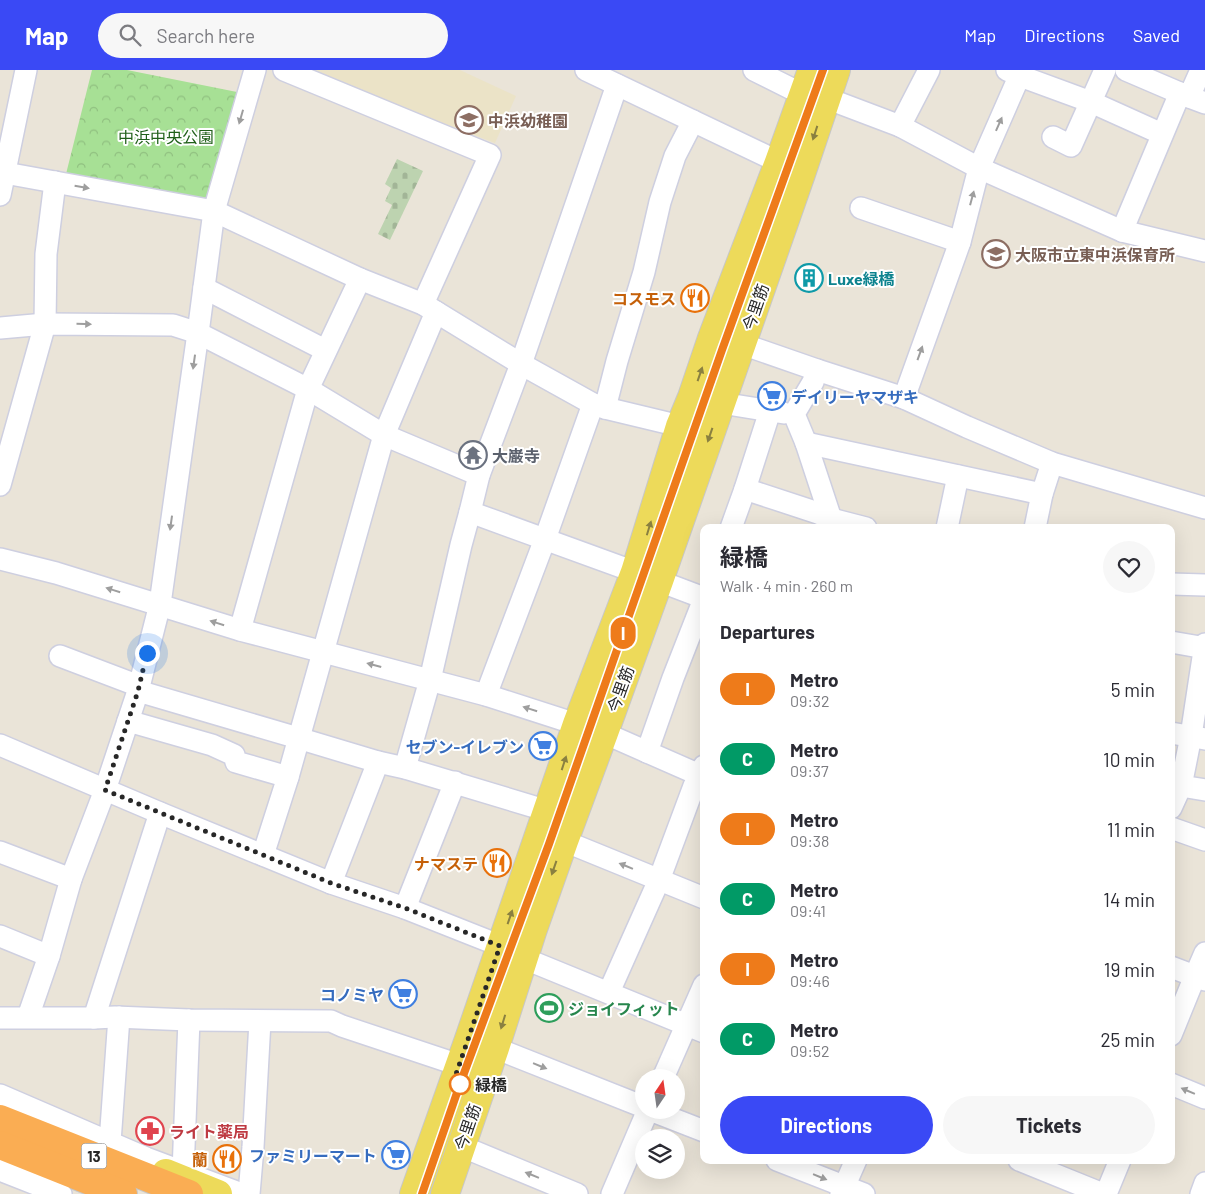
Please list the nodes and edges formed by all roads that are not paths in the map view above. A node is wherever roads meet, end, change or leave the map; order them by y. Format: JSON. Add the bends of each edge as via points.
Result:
{"nodes":[{"id":1,"x":26,"y":70,"type":"edge"},
{"id":2,"x":255,"y":70,"type":"edge"},
{"id":3,"x":284,"y":70,"type":"edge"},
{"id":4,"x":586,"y":70,"type":"edge"},
{"id":5,"x":754,"y":70,"type":"edge"},
{"id":6,"x":836,"y":70,"type":"edge"},
{"id":7,"x":929,"y":70,"type":"edge"},
{"id":8,"x":1105,"y":70,"type":"edge"},
{"id":9,"x":1126,"y":70,"type":"edge"},
{"id":10,"x":1201,"y":70,"type":"edge"},
{"id":11,"x":1016,"y":72,"type":"edge"},
{"id":12,"x":1148,"y":75,"type":"edge"},
{"id":13,"x":617,"y":85,"type":"junction"},
{"id":14,"x":814,"y":88,"type":"edge"},
{"id":15,"x":1191,"y":98,"type":"edge"},
{"id":16,"x":1091,"y":102,"type":"junction"},
{"id":17,"x":692,"y":121,"type":"junction"},
{"id":18,"x":900,"y":126,"type":"junction"},
{"id":19,"x":1162,"y":134,"type":"junction"},
{"id":20,"x":1053,"y":137,"type":"dead end"},
{"id":21,"x":790,"y":168,"type":"junction"},
{"id":22,"x":979,"y":168,"type":"junction"},
{"id":23,"x":2,"y":173,"type":"edge"},
{"id":24,"x":55,"y":182,"type":"junction"},
{"id":25,"x":0,"y":195,"type":"edge"},
{"id":26,"x":861,"y":208,"type":"dead end"},
{"id":27,"x":214,"y":211,"type":"junction"},
{"id":28,"x":1122,"y":231,"type":"junction"},
{"id":29,"x":960,"y":242,"type":"junction"},
{"id":30,"x":1205,"y":251,"type":"edge"},
{"id":31,"x":360,"y":278,"type":"junction"},
{"id":32,"x":204,"y":288,"type":"junction"},
{"id":33,"x":429,"y":308,"type":"junction"},
{"id":34,"x":45,"y":324,"type":"junction"},
{"id":35,"x":0,"y":328,"type":"edge"},
{"id":36,"x":198,"y":333,"type":"junction"},
{"id":37,"x":742,"y":344,"type":"junction"},
{"id":38,"x":325,"y":350,"type":"junction"},
{"id":39,"x":521,"y":364,"type":"junction"},
{"id":40,"x":817,"y":370,"type":"junction"},
{"id":41,"x":308,"y":389,"type":"junction"},
{"id":42,"x":904,"y":398,"type":"junction"},
{"id":43,"x":721,"y":403,"type":"junction"},
{"id":44,"x":599,"y":406,"type":"junction"},
{"id":45,"x":770,"y":411,"type":"junction"},
{"id":46,"x":794,"y":414,"type":"junction"},
{"id":47,"x":680,"y":426,"type":"junction"},
{"id":48,"x":384,"y":435,"type":"junction"},
{"id":49,"x":806,"y":443,"type":"junction"},
{"id":50,"x":1052,"y":463,"type":"junction"},
{"id":51,"x":479,"y":475,"type":"junction"},
{"id":52,"x":958,"y":476,"type":"junction"},
{"id":53,"x":0,"y":485,"type":"edge"},
{"id":54,"x":745,"y":489,"type":"junction"},
{"id":55,"x":1042,"y":494,"type":"junction"},
{"id":56,"x":1205,"y":508,"type":"edge"},
{"id":57,"x":470,"y":512,"type":"junction"},
{"id":58,"x":824,"y":522,"type":"edge"},
{"id":59,"x":732,"y":524,"type":"edge"},
{"id":60,"x":838,"y":524,"type":"edge"},
{"id":61,"x":948,"y":524,"type":"edge"},
{"id":62,"x":1036,"y":524,"type":"edge"},
{"id":63,"x":545,"y":539,"type":"junction"},
{"id":64,"x":0,"y":559,"type":"edge"},
{"id":65,"x":647,"y":576,"type":"junction"},
{"id":66,"x":1175,"y":584,"type":"edge"},
{"id":67,"x":1205,"y":585,"type":"edge"},
{"id":68,"x":700,"y":597,"type":"edge"},
{"id":69,"x":160,"y":604,"type":"junction"},
{"id":70,"x":700,"y":609,"type":"edge"},
{"id":71,"x":240,"y":630,"type":"junction"},
{"id":72,"x":1175,"y":642,"type":"edge"},
{"id":73,"x":1205,"y":646,"type":"edge"},
{"id":74,"x":323,"y":651,"type":"junction"},
{"id":75,"x":60,"y":656,"type":"dead end"},
{"id":76,"x":430,"y":680,"type":"junction"},
{"id":77,"x":139,"y":688,"type":"junction"},
{"id":78,"x":486,"y":695,"type":"junction"},
{"id":79,"x":128,"y":721,"type":"junction"},
{"id":80,"x":577,"y":724,"type":"junction"},
{"id":81,"x":604,"y":733,"type":"junction"},
{"id":82,"x":1189,"y":736,"type":"edge"},
{"id":83,"x":298,"y":738,"type":"junction"},
{"id":84,"x":0,"y":745,"type":"edge"},
{"id":85,"x":647,"y":752,"type":"junction"},
{"id":86,"x":378,"y":762,"type":"junction"},
{"id":87,"x":405,"y":768,"type":"junction"},
{"id":88,"x":700,"y":771,"type":"edge"},
{"id":89,"x":700,"y":776,"type":"edge"},
{"id":90,"x":288,"y":777,"type":"junction"},
{"id":91,"x":455,"y":782,"type":"junction"},
{"id":92,"x":1181,"y":786,"type":"junction"},
{"id":93,"x":105,"y":790,"type":"junction"},
{"id":94,"x":1205,"y":790,"type":"edge"},
{"id":95,"x":1175,"y":799,"type":"edge"},
{"id":96,"x":548,"y":811,"type":"junction"},
{"id":97,"x":160,"y":813,"type":"junction"},
{"id":98,"x":1175,"y":829,"type":"edge"},
{"id":99,"x":1205,"y":840,"type":"edge"},
{"id":100,"x":564,"y":841,"type":"junction"},
{"id":101,"x":0,"y":852,"type":"edge"},
{"id":102,"x":263,"y":854,"type":"junction"},
{"id":103,"x":71,"y":879,"type":"junction"},
{"id":104,"x":659,"y":880,"type":"junction"},
{"id":105,"x":331,"y":883,"type":"junction"},
{"id":106,"x":700,"y":896,"type":"edge"},
{"id":107,"x":405,"y":908,"type":"junction"},
{"id":108,"x":0,"y":936,"type":"edge"},
{"id":109,"x":512,"y":952,"type":"junction"},
{"id":110,"x":1205,"y":953,"type":"edge"},
{"id":111,"x":49,"y":956,"type":"junction"},
{"id":112,"x":1175,"y":969,"type":"edge"},
{"id":113,"x":1200,"y":978,"type":"edge"},
{"id":114,"x":609,"y":992,"type":"junction"},
{"id":115,"x":700,"y":1004,"type":"edge"},
{"id":116,"x":28,"y":1017,"type":"junction"},
{"id":117,"x":120,"y":1017,"type":"junction"},
{"id":118,"x":0,"y":1018,"type":"edge"},
{"id":119,"x":94,"y":1018,"type":"junction"},
{"id":120,"x":189,"y":1020,"type":"junction"},
{"id":121,"x":260,"y":1021,"type":"junction"},
{"id":122,"x":1175,"y":1027,"type":"edge"},
{"id":123,"x":695,"y":1028,"type":"edge"},
{"id":124,"x":495,"y":1048,"type":"junction"},
{"id":125,"x":460,"y":1065,"type":"junction"},
{"id":126,"x":669,"y":1069,"type":"edge"},
{"id":127,"x":1175,"y":1086,"type":"edge"},
{"id":128,"x":0,"y":1095,"type":"edge"},
{"id":129,"x":1205,"y":1098,"type":"edge"},
{"id":130,"x":635,"y":1103,"type":"edge"},
{"id":131,"x":0,"y":1107,"type":"edge"},
{"id":132,"x":0,"y":1119,"type":"edge"},
{"id":133,"x":645,"y":1119,"type":"edge"},
{"id":134,"x":673,"y":1119,"type":"edge"},
{"id":135,"x":700,"y":1129,"type":"edge"},
{"id":136,"x":110,"y":1142,"type":"junction"},
{"id":137,"x":0,"y":1145,"type":"edge"},
{"id":138,"x":461,"y":1146,"type":"junction"},
{"id":139,"x":0,"y":1159,"type":"edge"},
{"id":140,"x":786,"y":1164,"type":"edge"},
{"id":141,"x":855,"y":1164,"type":"edge"},
{"id":142,"x":1033,"y":1164,"type":"edge"},
{"id":143,"x":1118,"y":1164,"type":"edge"},
{"id":144,"x":0,"y":1170,"type":"edge"},
{"id":145,"x":186,"y":1183,"type":"edge"},
{"id":146,"x":1205,"y":1183,"type":"edge"},
{"id":147,"x":1069,"y":1188,"type":"edge"},
{"id":148,"x":850,"y":1192,"type":"edge"},
{"id":149,"x":60,"y":1194,"type":"edge"},
{"id":150,"x":88,"y":1194,"type":"edge"},
{"id":151,"x":123,"y":1194,"type":"edge"},
{"id":152,"x":218,"y":1194,"type":"edge"},
{"id":153,"x":242,"y":1194,"type":"edge"},
{"id":154,"x":248,"y":1194,"type":"edge"},
{"id":155,"x":414,"y":1194,"type":"edge"},
{"id":156,"x":445,"y":1194,"type":"edge"},
{"id":157,"x":577,"y":1194,"type":"edge"},
{"id":158,"x":612,"y":1194,"type":"edge"},
{"id":159,"x":1105,"y":1194,"type":"edge"},
{"id":160,"x":1201,"y":1194,"type":"edge"}],
"edges":[{"from":1,"to":23,"type":"street"},
{"from":2,"to":27,"type":"street","one_way":true},
{"from":3,"to":33,"type":"street","via":[[490,155]]},
{"from":4,"to":13,"type":"street"},
{"from":5,"to":14,"type":"street"},
{"from":6,"to":14,"type":"main road","name":"今里筋"},
{"from":7,"to":18,"type":"street"},
{"from":8,"to":16,"type":"street"},
{"from":9,"to":12,"type":"street"},
{"from":10,"to":15,"type":"street"},
{"from":11,"to":16,"type":"street"},
{"from":22,"to":11,"type":"street","one_way":true},
{"from":12,"to":15,"type":"street"},
{"from":13,"to":17,"type":"street"},
{"from":13,"to":39,"type":"street"},
{"from":14,"to":18,"type":"street"},
{"from":14,"to":21,"type":"main road","name":"今里筋"},
{"from":15,"to":19,"type":"street"},
{"from":16,"to":19,"type":"street"},
{"from":16,"to":20,"type":"street","via":[[1071,146]]},
{"from":17,"to":21,"type":"street"},
{"from":17,"to":44,"type":"street","via":[[675,156],[617,361]]},
{"from":18,"to":22,"type":"street"},
{"from":19,"to":28,"type":"street"},
{"from":21,"to":37,"type":"main road","name":"今里筋"},
{"from":47,"to":21,"type":"main road","name":"今里筋","one_way":true,"via":[[712,338]]},
{"from":22,"to":28,"type":"street"},
{"from":29,"to":22,"type":"street","one_way":true},
{"from":23,"to":24,"type":"street"},
{"from":23,"to":25,"type":"street"},
{"from":24,"to":27,"type":"street","one_way":true},
{"from":24,"to":34,"type":"street","via":[[46,254]]},
{"from":26,"to":29,"type":"street"},
{"from":27,"to":31,"type":"street"},
{"from":27,"to":32,"type":"street"},
{"from":28,"to":30,"type":"street"},
{"from":42,"to":29,"type":"street","one_way":true},
{"from":31,"to":33,"type":"street"},
{"from":31,"to":38,"type":"street"},
{"from":32,"to":36,"type":"street"},
{"from":32,"to":38,"type":"street"},
{"from":33,"to":39,"type":"street"},
{"from":33,"to":48,"type":"street"},
{"from":34,"to":35,"type":"street"},
{"from":34,"to":36,"type":"street","one_way":true,"via":[[173,325]]},
{"from":34,"to":53,"type":"street"},
{"from":36,"to":41,"type":"street"},
{"from":36,"to":69,"type":"street","one_way":true},
{"from":37,"to":40,"type":"street"},
{"from":37,"to":43,"type":"main road","name":"今里筋"},
{"from":38,"to":41,"type":"street"},
{"from":39,"to":44,"type":"street"},
{"from":39,"to":51,"type":"street"},
{"from":40,"to":42,"type":"street"},
{"from":40,"to":46,"type":"street"},
{"from":41,"to":48,"type":"street"},
{"from":41,"to":71,"type":"street"},
{"from":42,"to":50,"type":"street"},
{"from":43,"to":45,"type":"street"},
{"from":43,"to":65,"type":"main road","name":"今里筋","one_way":true},
{"from":44,"to":47,"type":"street"},
{"from":44,"to":63,"type":"street"},
{"from":45,"to":46,"type":"street"},
{"from":45,"to":54,"type":"street"},
{"from":46,"to":49,"type":"street"},
{"from":65,"to":47,"type":"main road","name":"今里筋","one_way":true},
{"from":48,"to":51,"type":"street"},
{"from":48,"to":74,"type":"street"},
{"from":49,"to":52,"type":"street"},
{"from":49,"to":58,"type":"street"},
{"from":50,"to":55,"type":"street"},
{"from":50,"to":56,"type":"street"},
{"from":51,"to":57,"type":"street"},
{"from":52,"to":55,"type":"street"},
{"from":52,"to":61,"type":"street"},
{"from":54,"to":58,"type":"street"},
{"from":54,"to":59,"type":"street"},
{"from":55,"to":62,"type":"street"},
{"from":57,"to":63,"type":"street"},
{"from":57,"to":76,"type":"street"},
{"from":58,"to":60,"type":"street"},
{"from":63,"to":65,"type":"street"},
{"from":63,"to":78,"type":"street"},
{"from":69,"to":64,"type":"street","one_way":true},
{"from":65,"to":68,"type":"street"},
{"from":65,"to":80,"type":"main road","name":"今里筋"},
{"from":65,"to":81,"type":"main road","name":"今里筋"},
{"from":66,"to":67,"type":"street"},
{"from":71,"to":69,"type":"street","one_way":true},
{"from":69,"to":77,"type":"street"},
{"from":70,"to":85,"type":"street"},
{"from":71,"to":74,"type":"street"},
{"from":72,"to":73,"type":"street"},
{"from":73,"to":82,"type":"street"},
{"from":76,"to":74,"type":"street","one_way":true},
{"from":74,"to":83,"type":"street"},
{"from":75,"to":77,"type":"street"},
{"from":76,"to":78,"type":"street"},
{"from":76,"to":87,"type":"street"},
{"from":77,"to":79,"type":"street"},
{"from":77,"to":83,"type":"street"},
{"from":80,"to":78,"type":"street","one_way":true},
{"from":79,"to":90,"type":"street","via":[[212,745],[234,755],[236,762]]},
{"from":79,"to":93,"type":"street"},
{"from":80,"to":81,"type":"street"},
{"from":96,"to":80,"type":"main road","name":"今里筋","one_way":true},
{"from":81,"to":85,"type":"street"},
{"from":81,"to":100,"type":"main road","name":"今里筋"},
{"from":82,"to":92,"type":"street"},
{"from":83,"to":86,"type":"street"},
{"from":83,"to":90,"type":"street"},
{"from":84,"to":93,"type":"street"},
{"from":85,"to":88,"type":"street"},
{"from":86,"to":87,"type":"street"},
{"from":86,"to":105,"type":"street"},
{"from":87,"to":91,"type":"street"},
{"from":89,"to":104,"type":"street"},
{"from":90,"to":102,"type":"street"},
{"from":91,"to":96,"type":"street"},
{"from":91,"to":107,"type":"street"},
{"from":92,"to":94,"type":"street"},
{"from":92,"to":95,"type":"street"},
{"from":93,"to":97,"type":"street"},
{"from":93,"to":103,"type":"street"},
{"from":109,"to":96,"type":"main road","name":"今里筋","one_way":true},
{"from":97,"to":102,"type":"street"},
{"from":97,"to":119,"type":"street"},
{"from":98,"to":99,"type":"street"},
{"from":104,"to":100,"type":"street","one_way":true},
{"from":100,"to":109,"type":"main road","name":"今里筋","one_way":true},
{"from":101,"to":103,"type":"street"},
{"from":102,"to":105,"type":"street"},
{"from":103,"to":111,"type":"street"},
{"from":104,"to":106,"type":"street"},
{"from":104,"to":114,"type":"street"},
{"from":105,"to":107,"type":"street"},
{"from":107,"to":109,"type":"street"},
{"from":108,"to":111,"type":"street"},
{"from":109,"to":114,"type":"street"},
{"from":109,"to":124,"type":"main road","name":"今里筋","one_way":true},
{"from":109,"to":125,"type":"main road","name":"今里筋"},
{"from":110,"to":113,"type":"street"},
{"from":111,"to":116,"type":"street"},
{"from":112,"to":113,"type":"street"},
{"from":113,"to":122,"type":"street"},
{"from":114,"to":123,"type":"street"},
{"from":115,"to":123,"type":"street"},
{"from":116,"to":118,"type":"street"},
{"from":116,"to":119,"type":"street"},
{"from":117,"to":119,"type":"street"},
{"from":117,"to":120,"type":"street"},
{"from":117,"to":136,"type":"street"},
{"from":120,"to":121,"type":"street"},
{"from":120,"to":145,"type":"street"},
{"from":121,"to":125,"type":"street","via":[[331,1021]]},
{"from":121,"to":154,"type":"street"},
{"from":123,"to":126,"type":"street"},
{"from":124,"to":130,"type":"street","one_way":true},
{"from":124,"to":138,"type":"main road","name":"今里筋"},
{"from":125,"to":155,"type":"main road","name":"今里筋"},
{"from":129,"to":127,"type":"street","one_way":true},
{"from":128,"to":136,"type":"street"},
{"from":131,"to":152,"type":"main road"},
{"from":132,"to":145,"type":"highway","number":"13"},
{"from":133,"to":158,"type":"street"},
{"from":134,"to":135,"type":"street"},
{"from":136,"to":145,"type":"street"},
{"from":137,"to":151,"type":"highway","number":"13"},
{"from":138,"to":156,"type":"main road","name":"今里筋"},
{"from":157,"to":138,"type":"street","one_way":true},
{"from":139,"to":150,"type":"main road"},
{"from":140,"to":148,"type":"street","one_way":true},
{"from":141,"to":148,"type":"street"},
{"from":142,"to":147,"type":"street"},
{"from":143,"to":159,"type":"street"},
{"from":144,"to":149,"type":"street"},
{"from":145,"to":153,"type":"street"},
{"from":146,"to":160,"type":"street"},
{"from":147,"to":159,"type":"street"}]}
